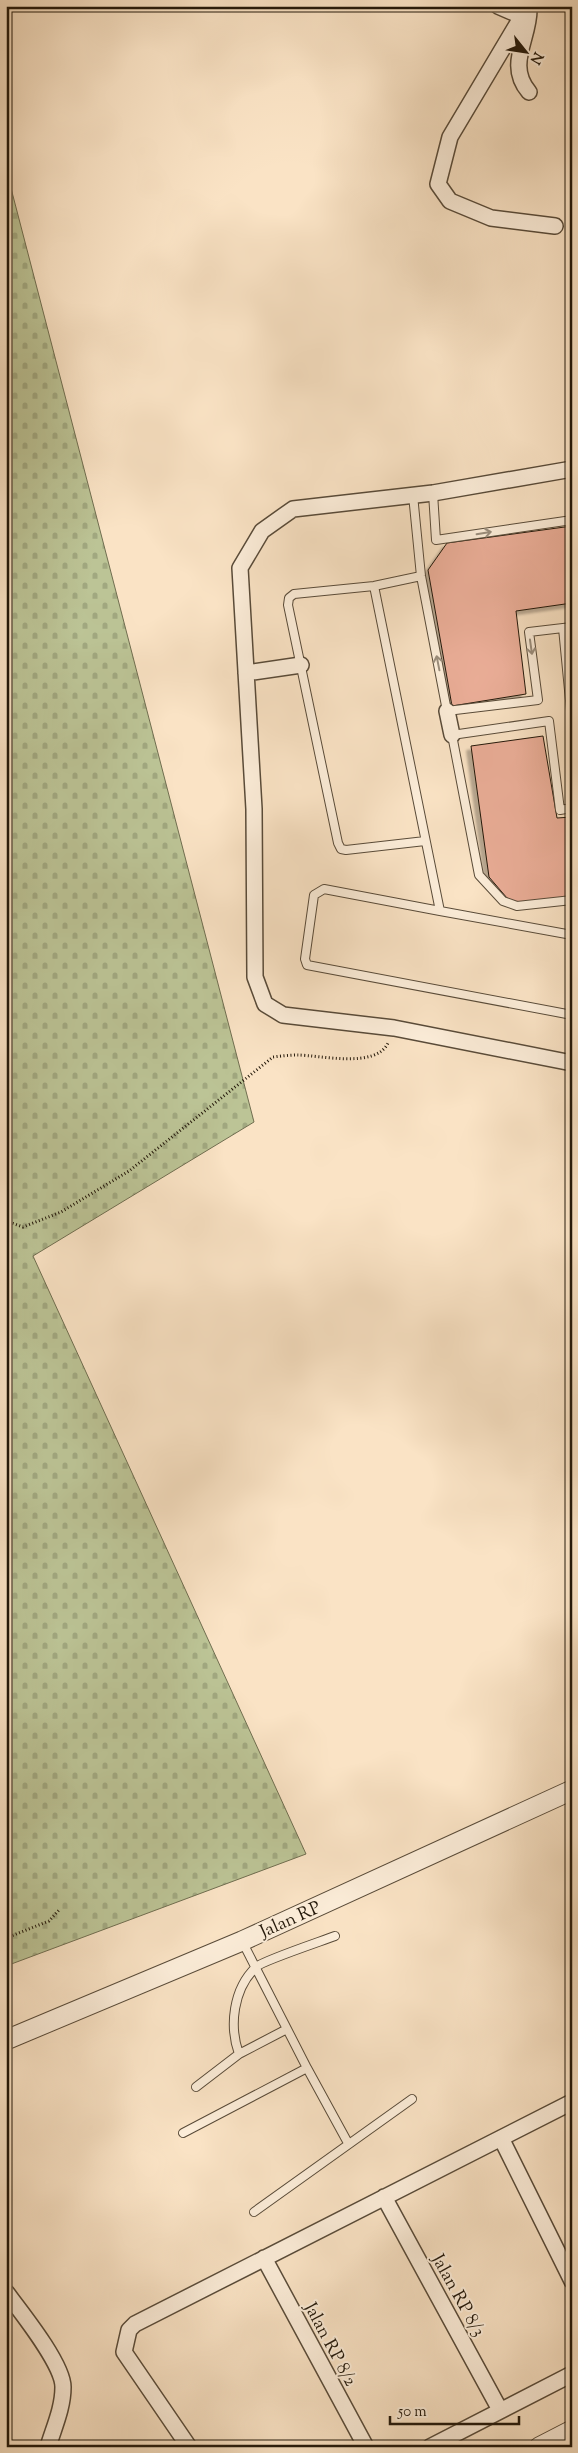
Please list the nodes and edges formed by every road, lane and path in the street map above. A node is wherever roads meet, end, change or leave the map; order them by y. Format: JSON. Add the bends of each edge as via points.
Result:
{"nodes":[{"id":1,"x":498,"y":6,"type":"edge"},
{"id":2,"x":526,"y":10,"type":"edge"},
{"id":3,"x":529,"y":92,"type":"dead end"},
{"id":4,"x":555,"y":226,"type":"dead end"},
{"id":5,"x":572,"y":468,"type":"edge"},
{"id":6,"x":434,"y":493,"type":"junction"},
{"id":7,"x":414,"y":495,"type":"junction"},
{"id":8,"x":572,"y":520,"type":"edge"},
{"id":9,"x":421,"y":576,"type":"junction"},
{"id":10,"x":374,"y":586,"type":"junction"},
{"id":11,"x":572,"y":626,"type":"edge"},
{"id":12,"x":563,"y":628,"type":"junction"},
{"id":13,"x":301,"y":665,"type":"junction"},
{"id":14,"x":246,"y":673,"type":"junction"},
{"id":15,"x":447,"y":711,"type":"junction"},
{"id":16,"x":572,"y":721,"type":"edge"},
{"id":17,"x":452,"y":735,"type":"junction"},
{"id":18,"x":572,"y":808,"type":"edge"},
{"id":19,"x":424,"y":840,"type":"junction"},
{"id":20,"x":572,"y":900,"type":"edge"},
{"id":21,"x":440,"y":911,"type":"junction"},
{"id":22,"x":572,"y":935,"type":"edge"},
{"id":23,"x":572,"y":1015,"type":"edge"},
{"id":24,"x":394,"y":1028,"type":"junction"},
{"id":25,"x":572,"y":1063,"type":"edge"},
{"id":26,"x":6,"y":1221,"type":"edge"},
{"id":27,"x":572,"y":1790,"type":"edge"},
{"id":28,"x":59,"y":1910,"type":"dead end"},
{"id":29,"x":335,"y":1936,"type":"dead end"},
{"id":30,"x":6,"y":1938,"type":"edge"},
{"id":31,"x":242,"y":1941,"type":"junction"},
{"id":32,"x":256,"y":1966,"type":"junction"},
{"id":33,"x":287,"y":2029,"type":"junction"},
{"id":34,"x":6,"y":2040,"type":"edge"},
{"id":35,"x":239,"y":2054,"type":"junction"},
{"id":36,"x":308,"y":2068,"type":"junction"},
{"id":37,"x":196,"y":2087,"type":"dead end"},
{"id":38,"x":412,"y":2099,"type":"dead end"},
{"id":39,"x":572,"y":2102,"type":"edge"},
{"id":40,"x":183,"y":2133,"type":"dead end"},
{"id":41,"x":501,"y":2138,"type":"junction"},
{"id":42,"x":348,"y":2143,"type":"junction"},
{"id":43,"x":384,"y":2197,"type":"junction"},
{"id":44,"x":254,"y":2212,"type":"dead end"},
{"id":45,"x":264,"y":2258,"type":"junction"},
{"id":46,"x":572,"y":2281,"type":"edge"},
{"id":47,"x":6,"y":2292,"type":"edge"},
{"id":48,"x":572,"y":2374,"type":"edge"},
{"id":49,"x":500,"y":2410,"type":"junction"},
{"id":50,"x":572,"y":2430,"type":"edge"},
{"id":51,"x":48,"y":2447,"type":"edge"},
{"id":52,"x":189,"y":2447,"type":"edge"},
{"id":53,"x":366,"y":2447,"type":"edge"},
{"id":54,"x":430,"y":2447,"type":"edge"},
{"id":55,"x":539,"y":2447,"type":"edge"}],
"edges":[{"from":1,"to":2,"type":"street"},
{"from":2,"to":3,"type":"street","via":[[529,20],[518,55],[524,86]]},
{"from":2,"to":4,"type":"street","via":[[450,137],[438,184],[450,201],[491,218]]},
{"from":5,"to":6,"type":"street"},
{"from":6,"to":7,"type":"street"},
{"from":6,"to":8,"type":"lane","one_way":true,"via":[[436,540]]},
{"from":7,"to":9,"type":"lane"},
{"from":7,"to":14,"type":"street","via":[[293,509],[262,531],[240,568]]},
{"from":9,"to":10,"type":"lane"},
{"from":15,"to":9,"type":"lane","one_way":true},
{"from":10,"to":13,"type":"lane","via":[[294,594],[289,598]]},
{"from":10,"to":19,"type":"lane"},
{"from":11,"to":12,"type":"lane"},
{"from":12,"to":15,"type":"lane","one_way":true,"via":[[529,632],[538,700]]},
{"from":12,"to":16,"type":"lane"},
{"from":13,"to":14,"type":"street"},
{"from":13,"to":19,"type":"lane","via":[[341,849]]},
{"from":14,"to":24,"type":"street","via":[[254,809],[255,977],[264,1004],[283,1015]]},
{"from":15,"to":17,"type":"street"},
{"from":17,"to":18,"type":"lane","via":[[549,721],[560,810]]},
{"from":17,"to":20,"type":"lane","via":[[479,875],[503,901],[517,906]]},
{"from":19,"to":21,"type":"lane"},
{"from":21,"to":22,"type":"lane"},
{"from":21,"to":23,"type":"lane","via":[[318,890],[314,895],[305,959],[307,964]]},
{"from":24,"to":25,"type":"street"},
{"from":24,"to":26,"type":"path","via":[[386,1047],[370,1057],[274,1057],[121,1176],[61,1212],[23,1226]]},
{"from":27,"to":31,"type":"street","name":"Jalan RP"},
{"from":28,"to":30,"type":"path","via":[[49,1921]]},
{"from":29,"to":32,"type":"lane"},
{"from":31,"to":32,"type":"lane"},
{"from":31,"to":34,"type":"street","name":"Jalan RP"},
{"from":32,"to":33,"type":"lane"},
{"from":32,"to":35,"type":"lane","via":[[237,1995],[232,2037]]},
{"from":33,"to":35,"type":"lane"},
{"from":33,"to":36,"type":"lane"},
{"from":35,"to":37,"type":"lane"},
{"from":36,"to":40,"type":"lane"},
{"from":36,"to":42,"type":"lane"},
{"from":38,"to":42,"type":"lane"},
{"from":39,"to":41,"type":"street"},
{"from":41,"to":43,"type":"street"},
{"from":41,"to":46,"type":"street"},
{"from":42,"to":44,"type":"lane"},
{"from":43,"to":45,"type":"street"},
{"from":43,"to":49,"type":"street","name":"Jalan RP 8/3"},
{"from":45,"to":52,"type":"street","via":[[129,2330],[124,2352]]},
{"from":45,"to":53,"type":"street","name":"Jalan RP 8/2"},
{"from":47,"to":51,"type":"street","via":[[54,2360],[63,2384],[61,2405]]},
{"from":48,"to":49,"type":"street"},
{"from":49,"to":54,"type":"street"},
{"from":50,"to":55,"type":"street"}]}
